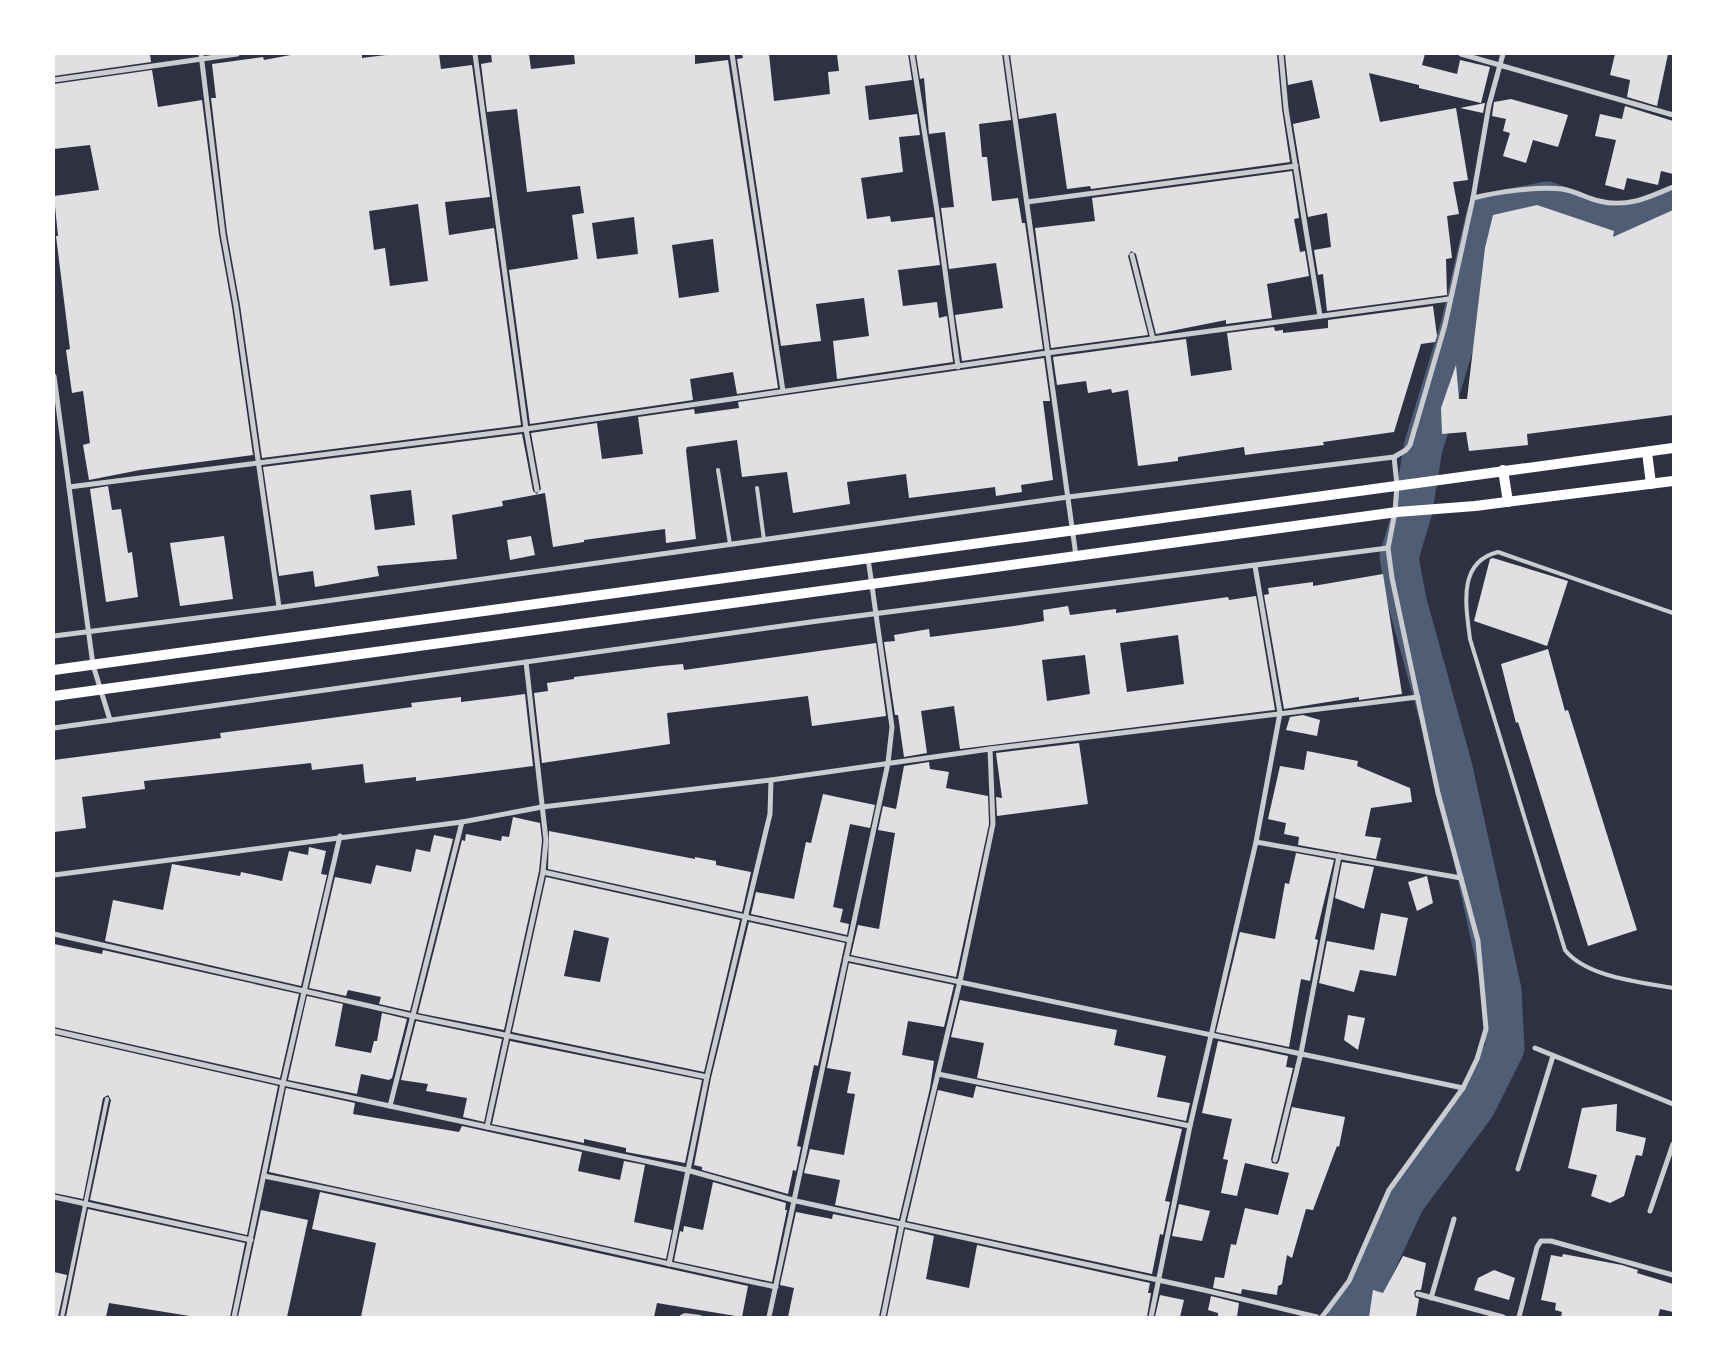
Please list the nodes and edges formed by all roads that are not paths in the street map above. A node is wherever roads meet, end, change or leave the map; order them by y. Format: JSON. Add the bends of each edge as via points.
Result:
{"nodes":[{"id":1,"x":237,"y":54,"type":"edge"},
{"id":2,"x":474,"y":54,"type":"edge"},
{"id":3,"x":732,"y":54,"type":"edge"},
{"id":4,"x":912,"y":54,"type":"edge"},
{"id":5,"x":1006,"y":54,"type":"edge"},
{"id":6,"x":1281,"y":54,"type":"edge"},
{"id":7,"x":1461,"y":54,"type":"edge"},
{"id":8,"x":1503,"y":54,"type":"edge"},
{"id":9,"x":201,"y":57,"type":"edge"},
{"id":10,"x":1499,"y":66,"type":"junction"},
{"id":11,"x":54,"y":80,"type":"edge"},
{"id":12,"x":1673,"y":115,"type":"edge"},
{"id":13,"x":1296,"y":166,"type":"junction"},
{"id":14,"x":1673,"y":187,"type":"edge"},
{"id":15,"x":1473,"y":198,"type":"junction"},
{"id":16,"x":1027,"y":202,"type":"junction"},
{"id":17,"x":1132,"y":255,"type":"dead end"},
{"id":18,"x":1449,"y":299,"type":"junction"},
{"id":19,"x":1320,"y":316,"type":"junction"},
{"id":20,"x":1152,"y":339,"type":"junction"},
{"id":21,"x":1047,"y":353,"type":"junction"},
{"id":22,"x":958,"y":367,"type":"junction"},
{"id":23,"x":54,"y":376,"type":"edge"},
{"id":24,"x":782,"y":391,"type":"junction"},
{"id":25,"x":55,"y":399,"type":"edge"},
{"id":26,"x":526,"y":429,"type":"junction"},
{"id":27,"x":1673,"y":448,"type":"edge"},
{"id":28,"x":1647,"y":452,"type":"junction"},
{"id":29,"x":1394,"y":457,"type":"junction"},
{"id":30,"x":257,"y":462,"type":"junction"},
{"id":31,"x":718,"y":470,"type":"dead end"},
{"id":32,"x":1503,"y":470,"type":"junction"},
{"id":33,"x":1673,"y":481,"type":"edge"},
{"id":34,"x":1651,"y":484,"type":"junction"},
{"id":35,"x":1398,"y":485,"type":"junction"},
{"id":36,"x":69,"y":487,"type":"junction"},
{"id":37,"x":757,"y":488,"type":"dead end"},
{"id":38,"x":537,"y":490,"type":"dead end"},
{"id":39,"x":1068,"y":497,"type":"junction"},
{"id":40,"x":1508,"y":502,"type":"junction"},
{"id":41,"x":1396,"y":512,"type":"junction"},
{"id":42,"x":1072,"y":530,"type":"junction"},
{"id":43,"x":764,"y":540,"type":"junction"},
{"id":44,"x":730,"y":544,"type":"junction"},
{"id":45,"x":1388,"y":548,"type":"junction"},
{"id":46,"x":1076,"y":556,"type":"junction"},
{"id":47,"x":868,"y":558,"type":"junction"},
{"id":48,"x":1255,"y":566,"type":"junction"},
{"id":49,"x":871,"y":585,"type":"junction"},
{"id":50,"x":279,"y":607,"type":"junction"},
{"id":51,"x":1673,"y":613,"type":"edge"},
{"id":52,"x":876,"y":615,"type":"junction"},
{"id":53,"x":88,"y":632,"type":"junction"},
{"id":54,"x":54,"y":636,"type":"edge"},
{"id":55,"x":526,"y":662,"type":"junction"},
{"id":56,"x":93,"y":665,"type":"junction"},
{"id":57,"x":54,"y":670,"type":"edge"},
{"id":58,"x":100,"y":690,"type":"junction"},
{"id":59,"x":54,"y":696,"type":"edge"},
{"id":60,"x":1418,"y":697,"type":"junction"},
{"id":61,"x":1280,"y":713,"type":"junction"},
{"id":62,"x":110,"y":720,"type":"junction"},
{"id":63,"x":54,"y":728,"type":"edge"},
{"id":64,"x":990,"y":749,"type":"junction"},
{"id":65,"x":888,"y":763,"type":"junction"},
{"id":66,"x":771,"y":780,"type":"junction"},
{"id":67,"x":542,"y":807,"type":"junction"},
{"id":68,"x":462,"y":822,"type":"junction"},
{"id":69,"x":340,"y":836,"type":"junction"},
{"id":70,"x":1256,"y":842,"type":"junction"},
{"id":71,"x":1339,"y":856,"type":"junction"},
{"id":72,"x":543,"y":872,"type":"junction"},
{"id":73,"x":54,"y":875,"type":"edge"},
{"id":74,"x":1461,"y":878,"type":"junction"},
{"id":75,"x":745,"y":918,"type":"junction"},
{"id":76,"x":54,"y":934,"type":"edge"},
{"id":77,"x":850,"y":940,"type":"junction"},
{"id":78,"x":846,"y":958,"type":"junction"},
{"id":79,"x":960,"y":981,"type":"junction"},
{"id":80,"x":1673,"y":988,"type":"edge"},
{"id":81,"x":304,"y":992,"type":"junction"},
{"id":82,"x":413,"y":1016,"type":"junction"},
{"id":83,"x":54,"y":1031,"type":"edge"},
{"id":84,"x":506,"y":1035,"type":"junction"},
{"id":85,"x":1210,"y":1035,"type":"junction"},
{"id":86,"x":1535,"y":1048,"type":"dead end"},
{"id":87,"x":1301,"y":1053,"type":"junction"},
{"id":88,"x":1553,"y":1056,"type":"junction"},
{"id":89,"x":938,"y":1074,"type":"junction"},
{"id":90,"x":707,"y":1076,"type":"junction"},
{"id":91,"x":283,"y":1083,"type":"junction"},
{"id":92,"x":1463,"y":1088,"type":"junction"},
{"id":93,"x":107,"y":1099,"type":"dead end"},
{"id":94,"x":1673,"y":1104,"type":"edge"},
{"id":95,"x":390,"y":1106,"type":"junction"},
{"id":96,"x":1190,"y":1126,"type":"junction"},
{"id":97,"x":487,"y":1127,"type":"junction"},
{"id":98,"x":1673,"y":1144,"type":"edge"},
{"id":99,"x":1275,"y":1160,"type":"dead end"},
{"id":100,"x":1518,"y":1169,"type":"dead end"},
{"id":101,"x":687,"y":1170,"type":"junction"},
{"id":102,"x":264,"y":1176,"type":"junction"},
{"id":103,"x":54,"y":1196,"type":"edge"},
{"id":104,"x":796,"y":1202,"type":"junction"},
{"id":105,"x":85,"y":1203,"type":"junction"},
{"id":106,"x":1650,"y":1211,"type":"dead end"},
{"id":107,"x":1454,"y":1219,"type":"dead end"},
{"id":108,"x":902,"y":1224,"type":"junction"},
{"id":109,"x":251,"y":1240,"type":"junction"},
{"id":110,"x":669,"y":1264,"type":"junction"},
{"id":111,"x":1673,"y":1275,"type":"edge"},
{"id":112,"x":1159,"y":1280,"type":"junction"},
{"id":113,"x":776,"y":1286,"type":"junction"},
{"id":114,"x":1418,"y":1294,"type":"dead end"},
{"id":115,"x":1432,"y":1298,"type":"junction"},
{"id":116,"x":62,"y":1317,"type":"edge"},
{"id":117,"x":234,"y":1317,"type":"edge"},
{"id":118,"x":681,"y":1317,"type":"edge"},
{"id":119,"x":700,"y":1317,"type":"edge"},
{"id":120,"x":769,"y":1317,"type":"edge"},
{"id":121,"x":883,"y":1317,"type":"edge"},
{"id":122,"x":1150,"y":1317,"type":"edge"},
{"id":123,"x":1317,"y":1317,"type":"edge"},
{"id":124,"x":1322,"y":1317,"type":"edge"},
{"id":125,"x":1503,"y":1317,"type":"edge"},
{"id":126,"x":1519,"y":1317,"type":"edge"}],
"edges":[{"from":1,"to":9,"type":"street"},
{"from":2,"to":26,"type":"street"},
{"from":3,"to":24,"type":"street"},
{"from":4,"to":22,"type":"street"},
{"from":5,"to":16,"type":"street"},
{"from":6,"to":13,"type":"street"},
{"from":7,"to":10,"type":"street"},
{"from":8,"to":10,"type":"street"},
{"from":9,"to":11,"type":"street"},
{"from":9,"to":30,"type":"street"},
{"from":10,"to":12,"type":"street"},
{"from":10,"to":15,"type":"street"},
{"from":13,"to":16,"type":"street"},
{"from":13,"to":19,"type":"street"},
{"from":14,"to":15,"type":"street","via":[[1627,203],[1597,201],[1561,189],[1497,192]]},
{"from":15,"to":18,"type":"street"},
{"from":16,"to":21,"type":"street"},
{"from":17,"to":20,"type":"street"},
{"from":18,"to":19,"type":"street"},
{"from":18,"to":29,"type":"street","via":[[1445,325],[1410,445]]},
{"from":19,"to":20,"type":"street"},
{"from":20,"to":21,"type":"street"},
{"from":21,"to":22,"type":"street"},
{"from":21,"to":39,"type":"street"},
{"from":22,"to":24,"type":"street"},
{"from":23,"to":25,"type":"street"},
{"from":24,"to":26,"type":"street"},
{"from":25,"to":36,"type":"street"},
{"from":26,"to":30,"type":"street"},
{"from":26,"to":38,"type":"street"},
{"from":27,"to":28,"type":"main road"},
{"from":28,"to":32,"type":"main road"},
{"from":28,"to":34,"type":"main road"},
{"from":29,"to":35,"type":"street"},
{"from":29,"to":39,"type":"street"},
{"from":30,"to":36,"type":"street"},
{"from":30,"to":50,"type":"street"},
{"from":31,"to":44,"type":"lane"},
{"from":32,"to":35,"type":"main road"},
{"from":32,"to":40,"type":"main road"},
{"from":33,"to":34,"type":"main road"},
{"from":34,"to":40,"type":"main road"},
{"from":35,"to":41,"type":"street"},
{"from":35,"to":42,"type":"main road"},
{"from":36,"to":53,"type":"street"},
{"from":37,"to":43,"type":"lane"},
{"from":39,"to":42,"type":"street"},
{"from":39,"to":43,"type":"street"},
{"from":40,"to":41,"type":"main road"},
{"from":41,"to":45,"type":"street"},
{"from":41,"to":46,"type":"main road"},
{"from":42,"to":46,"type":"street"},
{"from":42,"to":47,"type":"main road"},
{"from":43,"to":44,"type":"street"},
{"from":44,"to":50,"type":"street"},
{"from":45,"to":48,"type":"street"},
{"from":45,"to":60,"type":"street"},
{"from":46,"to":49,"type":"main road"},
{"from":47,"to":49,"type":"street"},
{"from":47,"to":56,"type":"main road"},
{"from":48,"to":52,"type":"street"},
{"from":48,"to":61,"type":"street"},
{"from":49,"to":52,"type":"street"},
{"from":49,"to":58,"type":"main road"},
{"from":50,"to":53,"type":"street"},
{"from":51,"to":80,"type":"lane","via":[[1498,552],[1488,554],[1470,572],[1466,605],[1470,639],[1565,950],[1572,960],[1592,970]]},
{"from":52,"to":55,"type":"street"},
{"from":52,"to":65,"type":"street","via":[[892,727]]},
{"from":53,"to":54,"type":"street"},
{"from":53,"to":56,"type":"street"},
{"from":55,"to":62,"type":"street"},
{"from":55,"to":67,"type":"street"},
{"from":56,"to":57,"type":"main road"},
{"from":56,"to":58,"type":"street"},
{"from":58,"to":59,"type":"main road"},
{"from":58,"to":62,"type":"street"},
{"from":60,"to":61,"type":"street"},
{"from":60,"to":74,"type":"street","via":[[1438,793]]},
{"from":61,"to":64,"type":"street"},
{"from":61,"to":70,"type":"street"},
{"from":62,"to":63,"type":"street"},
{"from":64,"to":65,"type":"street"},
{"from":64,"to":79,"type":"street","via":[[993,824]]},
{"from":65,"to":66,"type":"street"},
{"from":65,"to":77,"type":"street"},
{"from":66,"to":67,"type":"street"},
{"from":66,"to":75,"type":"street","via":[[770,814]]},
{"from":67,"to":68,"type":"street"},
{"from":67,"to":72,"type":"street","via":[[546,840]]},
{"from":68,"to":69,"type":"street"},
{"from":68,"to":82,"type":"street"},
{"from":69,"to":73,"type":"street"},
{"from":69,"to":81,"type":"street"},
{"from":70,"to":71,"type":"street"},
{"from":70,"to":85,"type":"street"},
{"from":71,"to":74,"type":"street"},
{"from":71,"to":87,"type":"street"},
{"from":72,"to":75,"type":"street"},
{"from":72,"to":84,"type":"street"},
{"from":74,"to":92,"type":"street","via":[[1478,941],[1486,1029],[1477,1059]]},
{"from":75,"to":77,"type":"street"},
{"from":75,"to":90,"type":"street"},
{"from":76,"to":81,"type":"street"},
{"from":77,"to":78,"type":"street"},
{"from":78,"to":79,"type":"street"},
{"from":78,"to":104,"type":"street"},
{"from":79,"to":85,"type":"street"},
{"from":79,"to":89,"type":"street"},
{"from":81,"to":82,"type":"street"},
{"from":81,"to":91,"type":"street"},
{"from":82,"to":84,"type":"street"},
{"from":82,"to":95,"type":"street"},
{"from":83,"to":91,"type":"street"},
{"from":84,"to":90,"type":"street"},
{"from":84,"to":97,"type":"street"},
{"from":85,"to":87,"type":"street"},
{"from":85,"to":96,"type":"street"},
{"from":86,"to":88,"type":"street"},
{"from":87,"to":92,"type":"street"},
{"from":87,"to":99,"type":"street"},
{"from":88,"to":94,"type":"street"},
{"from":88,"to":100,"type":"street"},
{"from":89,"to":96,"type":"street"},
{"from":89,"to":108,"type":"street"},
{"from":90,"to":101,"type":"street"},
{"from":91,"to":95,"type":"street"},
{"from":91,"to":102,"type":"street"},
{"from":92,"to":124,"type":"street","via":[[1389,1190],[1349,1281]]},
{"from":93,"to":105,"type":"lane"},
{"from":95,"to":97,"type":"street"},
{"from":96,"to":112,"type":"street"},
{"from":97,"to":101,"type":"street"},
{"from":98,"to":106,"type":"street"},
{"from":101,"to":104,"type":"street"},
{"from":101,"to":110,"type":"street"},
{"from":102,"to":109,"type":"street"},
{"from":102,"to":110,"type":"street"},
{"from":103,"to":105,"type":"street"},
{"from":104,"to":108,"type":"street"},
{"from":104,"to":113,"type":"street"},
{"from":105,"to":109,"type":"street"},
{"from":105,"to":116,"type":"lane"},
{"from":107,"to":115,"type":"street"},
{"from":108,"to":112,"type":"street"},
{"from":108,"to":121,"type":"street"},
{"from":109,"to":117,"type":"street"},
{"from":110,"to":113,"type":"street"},
{"from":111,"to":126,"type":"street","via":[[1541,1241]]},
{"from":112,"to":122,"type":"street"},
{"from":112,"to":123,"type":"street"},
{"from":113,"to":120,"type":"street"},
{"from":114,"to":115,"type":"street"},
{"from":115,"to":125,"type":"street"},
{"from":118,"to":119,"type":"lane"}]}
